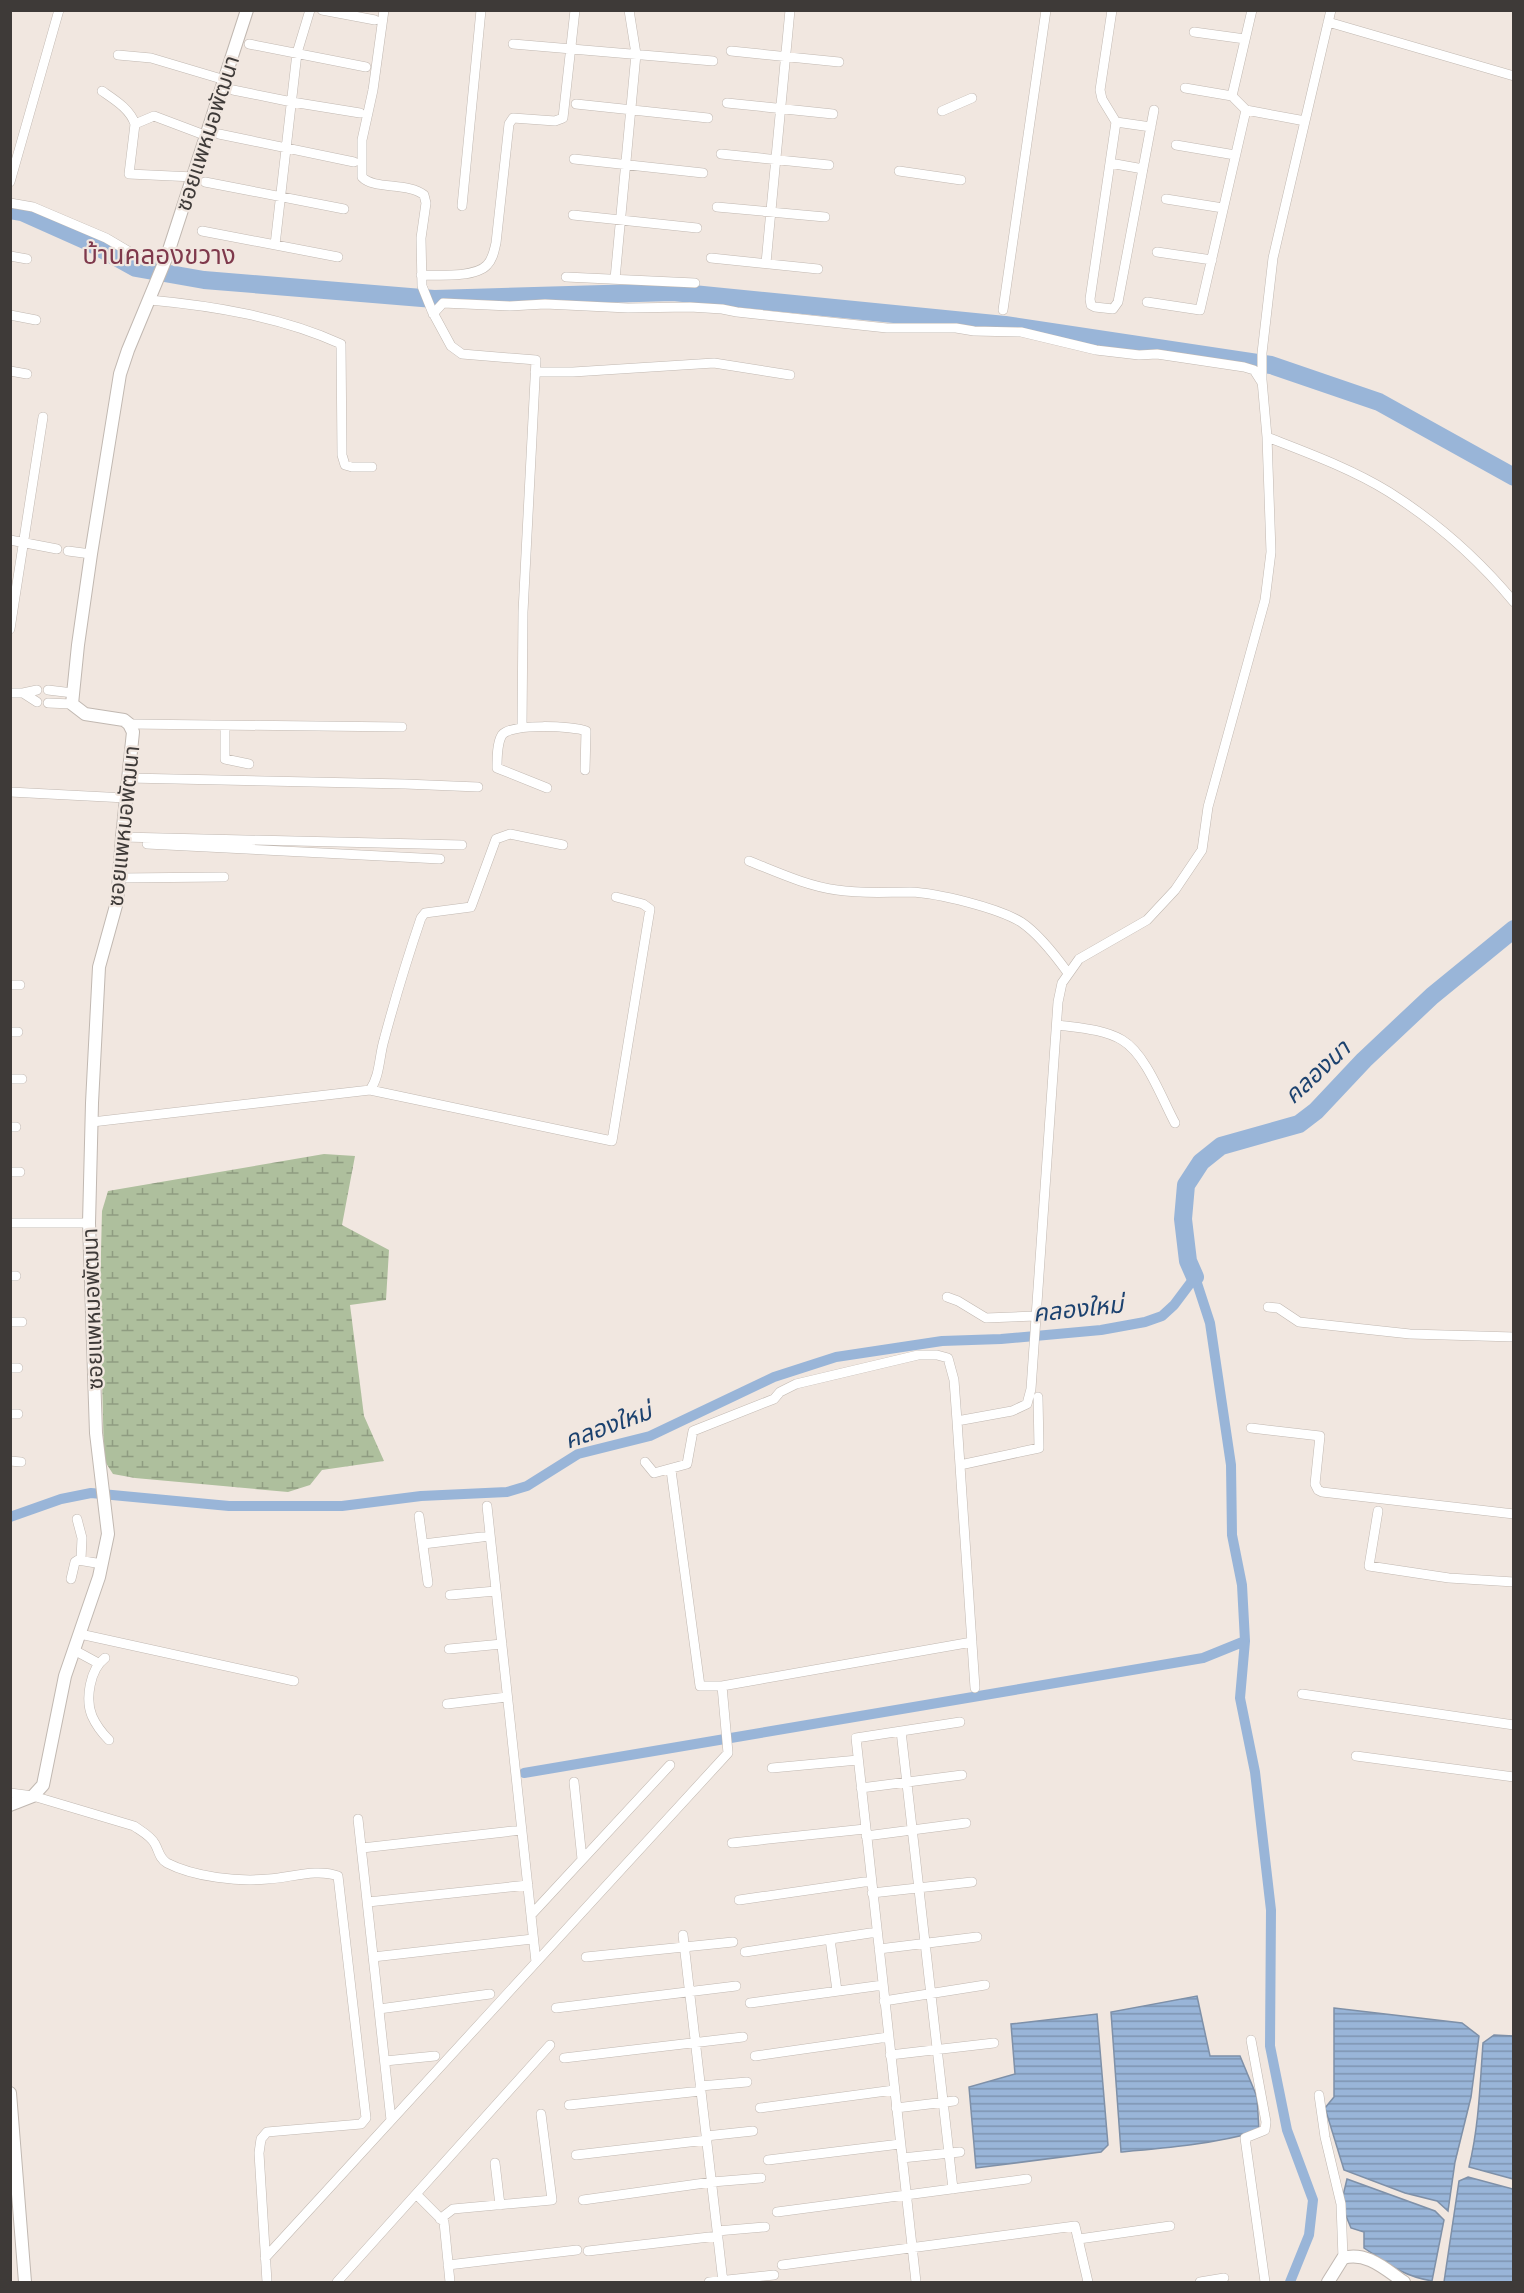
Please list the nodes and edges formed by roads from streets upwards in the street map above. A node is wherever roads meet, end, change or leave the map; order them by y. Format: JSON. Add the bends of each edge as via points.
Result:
{"nodes":[{"id":1,"x":59,"y":10,"type":"edge"},
{"id":2,"x":247,"y":10,"type":"edge"},
{"id":3,"x":310,"y":10,"type":"edge"},
{"id":4,"x":322,"y":10,"type":"edge"},
{"id":5,"x":384,"y":10,"type":"edge"},
{"id":6,"x":481,"y":10,"type":"edge"},
{"id":7,"x":575,"y":10,"type":"edge"},
{"id":8,"x":629,"y":10,"type":"edge"},
{"id":9,"x":790,"y":10,"type":"edge"},
{"id":10,"x":1046,"y":10,"type":"edge"},
{"id":11,"x":1112,"y":10,"type":"edge"},
{"id":12,"x":1252,"y":10,"type":"edge"},
{"id":13,"x":1331,"y":10,"type":"edge"},
{"id":14,"x":375,"y":20,"type":"dead end"},
{"id":15,"x":1328,"y":22,"type":"junction"},
{"id":16,"x":1194,"y":32,"type":"dead end"},
{"id":17,"x":1245,"y":39,"type":"junction"},
{"id":18,"x":249,"y":44,"type":"dead end"},
{"id":19,"x":513,"y":44,"type":"dead end"},
{"id":20,"x":571,"y":48,"type":"junction"},
{"id":21,"x":731,"y":51,"type":"dead end"},
{"id":22,"x":297,"y":54,"type":"junction"},
{"id":23,"x":636,"y":54,"type":"junction"},
{"id":24,"x":118,"y":55,"type":"dead end"},
{"id":25,"x":786,"y":57,"type":"junction"},
{"id":26,"x":714,"y":61,"type":"dead end"},
{"id":27,"x":839,"y":62,"type":"dead end"},
{"id":28,"x":366,"y":67,"type":"dead end"},
{"id":29,"x":1514,"y":76,"type":"edge"},
{"id":30,"x":229,"y":85,"type":"junction"},
{"id":31,"x":1185,"y":88,"type":"dead end"},
{"id":32,"x":102,"y":91,"type":"dead end"},
{"id":33,"x":1232,"y":96,"type":"junction"},
{"id":34,"x":972,"y":98,"type":"dead end"},
{"id":35,"x":292,"y":102,"type":"junction"},
{"id":36,"x":727,"y":103,"type":"dead end"},
{"id":37,"x":576,"y":104,"type":"dead end"},
{"id":38,"x":781,"y":108,"type":"junction"},
{"id":39,"x":630,"y":110,"type":"junction"},
{"id":40,"x":1154,"y":110,"type":"dead end"},
{"id":41,"x":1246,"y":110,"type":"junction"},
{"id":42,"x":942,"y":111,"type":"dead end"},
{"id":43,"x":360,"y":113,"type":"dead end"},
{"id":44,"x":833,"y":114,"type":"dead end"},
{"id":45,"x":708,"y":118,"type":"dead end"},
{"id":46,"x":1305,"y":121,"type":"junction"},
{"id":47,"x":1116,"y":122,"type":"junction"},
{"id":48,"x":135,"y":124,"type":"junction"},
{"id":49,"x":1151,"y":127,"type":"junction"},
{"id":50,"x":213,"y":135,"type":"junction"},
{"id":51,"x":1176,"y":145,"type":"dead end"},
{"id":52,"x":286,"y":148,"type":"junction"},
{"id":53,"x":721,"y":154,"type":"dead end"},
{"id":54,"x":1235,"y":155,"type":"junction"},
{"id":55,"x":574,"y":159,"type":"dead end"},
{"id":56,"x":776,"y":160,"type":"junction"},
{"id":57,"x":354,"y":162,"type":"dead end"},
{"id":58,"x":1110,"y":163,"type":"junction"},
{"id":59,"x":625,"y":165,"type":"junction"},
{"id":60,"x":829,"y":165,"type":"dead end"},
{"id":61,"x":1143,"y":169,"type":"junction"},
{"id":62,"x":899,"y":171,"type":"dead end"},
{"id":63,"x":703,"y":173,"type":"dead end"},
{"id":64,"x":199,"y":180,"type":"junction"},
{"id":65,"x":961,"y":180,"type":"dead end"},
{"id":66,"x":10,"y":182,"type":"edge"},
{"id":67,"x":281,"y":196,"type":"junction"},
{"id":68,"x":1166,"y":199,"type":"dead end"},
{"id":69,"x":10,"y":203,"type":"edge"},
{"id":70,"x":462,"y":206,"type":"dead end"},
{"id":71,"x":717,"y":207,"type":"dead end"},
{"id":72,"x":1223,"y":208,"type":"junction"},
{"id":73,"x":344,"y":209,"type":"dead end"},
{"id":74,"x":771,"y":212,"type":"junction"},
{"id":75,"x":573,"y":215,"type":"dead end"},
{"id":76,"x":825,"y":217,"type":"dead end"},
{"id":77,"x":620,"y":220,"type":"junction"},
{"id":78,"x":697,"y":228,"type":"dead end"},
{"id":79,"x":202,"y":231,"type":"dead end"},
{"id":80,"x":275,"y":245,"type":"junction"},
{"id":81,"x":1157,"y":252,"type":"dead end"},
{"id":82,"x":168,"y":253,"type":"junction"},
{"id":83,"x":10,"y":256,"type":"edge"},
{"id":84,"x":338,"y":257,"type":"dead end"},
{"id":85,"x":711,"y":258,"type":"dead end"},
{"id":86,"x":27,"y":259,"type":"dead end"},
{"id":87,"x":1212,"y":260,"type":"junction"},
{"id":88,"x":766,"y":263,"type":"junction"},
{"id":89,"x":818,"y":269,"type":"dead end"},
{"id":90,"x":566,"y":277,"type":"dead end"},
{"id":91,"x":615,"y":279,"type":"junction"},
{"id":92,"x":422,"y":280,"type":"junction"},
{"id":93,"x":695,"y":283,"type":"dead end"},
{"id":94,"x":153,"y":294,"type":"junction"},
{"id":95,"x":1147,"y":302,"type":"dead end"},
{"id":96,"x":1003,"y":310,"type":"dead end"},
{"id":97,"x":432,"y":312,"type":"junction"},
{"id":98,"x":10,"y":315,"type":"edge"},
{"id":99,"x":36,"y":320,"type":"dead end"},
{"id":100,"x":10,"y":371,"type":"edge"},
{"id":101,"x":536,"y":372,"type":"junction"},
{"id":102,"x":27,"y":374,"type":"dead end"},
{"id":103,"x":790,"y":375,"type":"dead end"},
{"id":104,"x":1262,"y":381,"type":"junction"},
{"id":105,"x":43,"y":417,"type":"dead end"},
{"id":106,"x":1267,"y":437,"type":"junction"},
{"id":107,"x":372,"y":467,"type":"dead end"},
{"id":108,"x":10,"y":540,"type":"edge"},
{"id":109,"x":24,"y":543,"type":"junction"},
{"id":110,"x":57,"y":549,"type":"dead end"},
{"id":111,"x":68,"y":551,"type":"dead end"},
{"id":112,"x":91,"y":554,"type":"junction"},
{"id":113,"x":1514,"y":602,"type":"edge"},
{"id":114,"x":10,"y":628,"type":"edge"},
{"id":115,"x":38,"y":690,"type":"dead end"},
{"id":116,"x":48,"y":690,"type":"dead end"},
{"id":117,"x":10,"y":693,"type":"edge"},
{"id":118,"x":22,"y":693,"type":"junction"},
{"id":119,"x":72,"y":698,"type":"junction"},
{"id":120,"x":37,"y":702,"type":"dead end"},
{"id":121,"x":48,"y":703,"type":"dead end"},
{"id":122,"x":129,"y":724,"type":"junction"},
{"id":123,"x":225,"y":726,"type":"junction"},
{"id":124,"x":402,"y":727,"type":"dead end"},
{"id":125,"x":522,"y":727,"type":"junction"},
{"id":126,"x":249,"y":764,"type":"dead end"},
{"id":127,"x":585,"y":770,"type":"dead end"},
{"id":128,"x":128,"y":778,"type":"junction"},
{"id":129,"x":478,"y":787,"type":"dead end"},
{"id":130,"x":547,"y":788,"type":"dead end"},
{"id":131,"x":10,"y":792,"type":"edge"},
{"id":132,"x":126,"y":798,"type":"junction"},
{"id":133,"x":121,"y":840,"type":"junction"},
{"id":134,"x":462,"y":845,"type":"dead end"},
{"id":135,"x":563,"y":845,"type":"dead end"},
{"id":136,"x":440,"y":859,"type":"dead end"},
{"id":137,"x":749,"y":861,"type":"dead end"},
{"id":138,"x":119,"y":878,"type":"junction"},
{"id":139,"x":224,"y":878,"type":"dead end"},
{"id":140,"x":616,"y":897,"type":"dead end"},
{"id":141,"x":1070,"y":970,"type":"junction"},
{"id":142,"x":1058,"y":1024,"type":"junction"},
{"id":143,"x":10,"y":1079,"type":"edge"},
{"id":144,"x":22,"y":1079,"type":"dead end"},
{"id":145,"x":370,"y":1090,"type":"junction"},
{"id":146,"x":92,"y":1122,"type":"junction"},
{"id":147,"x":1175,"y":1122,"type":"dead end"},
{"id":148,"x":10,"y":1223,"type":"edge"},
{"id":149,"x":89,"y":1223,"type":"junction"},
{"id":150,"x":947,"y":1297,"type":"dead end"},
{"id":151,"x":1268,"y":1307,"type":"dead end"},
{"id":152,"x":1036,"y":1316,"type":"junction"},
{"id":153,"x":10,"y":1322,"type":"edge"},
{"id":154,"x":22,"y":1322,"type":"dead end"},
{"id":155,"x":1514,"y":1337,"type":"edge"},
{"id":156,"x":1038,"y":1397,"type":"dead end"},
{"id":157,"x":957,"y":1421,"type":"junction"},
{"id":158,"x":1251,"y":1428,"type":"dead end"},
{"id":159,"x":645,"y":1462,"type":"dead end"},
{"id":160,"x":960,"y":1465,"type":"junction"},
{"id":161,"x":671,"y":1470,"type":"junction"},
{"id":162,"x":487,"y":1506,"type":"dead end"},
{"id":163,"x":1378,"y":1511,"type":"dead end"},
{"id":164,"x":1514,"y":1514,"type":"edge"},
{"id":165,"x":419,"y":1516,"type":"dead end"},
{"id":166,"x":77,"y":1519,"type":"dead end"},
{"id":167,"x":490,"y":1536,"type":"junction"},
{"id":168,"x":423,"y":1544,"type":"junction"},
{"id":169,"x":81,"y":1559,"type":"junction"},
{"id":170,"x":102,"y":1564,"type":"junction"},
{"id":171,"x":71,"y":1579,"type":"dead end"},
{"id":172,"x":1514,"y":1582,"type":"edge"},
{"id":173,"x":428,"y":1583,"type":"dead end"},
{"id":174,"x":496,"y":1591,"type":"junction"},
{"id":175,"x":450,"y":1595,"type":"dead end"},
{"id":176,"x":80,"y":1634,"type":"junction"},
{"id":177,"x":972,"y":1642,"type":"junction"},
{"id":178,"x":502,"y":1644,"type":"junction"},
{"id":179,"x":449,"y":1649,"type":"dead end"},
{"id":180,"x":73,"y":1652,"type":"junction"},
{"id":181,"x":294,"y":1681,"type":"dead end"},
{"id":182,"x":723,"y":1686,"type":"junction"},
{"id":183,"x":975,"y":1688,"type":"dead end"},
{"id":184,"x":1302,"y":1694,"type":"dead end"},
{"id":185,"x":507,"y":1697,"type":"junction"},
{"id":186,"x":447,"y":1704,"type":"dead end"},
{"id":187,"x":960,"y":1722,"type":"dead end"},
{"id":188,"x":1514,"y":1725,"type":"edge"},
{"id":189,"x":901,"y":1731,"type":"junction"},
{"id":190,"x":109,"y":1740,"type":"dead end"},
{"id":191,"x":1356,"y":1756,"type":"dead end"},
{"id":192,"x":858,"y":1760,"type":"junction"},
{"id":193,"x":670,"y":1765,"type":"dead end"},
{"id":194,"x":772,"y":1768,"type":"dead end"},
{"id":195,"x":962,"y":1774,"type":"dead end"},
{"id":196,"x":1514,"y":1778,"type":"edge"},
{"id":197,"x":574,"y":1782,"type":"dead end"},
{"id":198,"x":907,"y":1782,"type":"junction"},
{"id":199,"x":861,"y":1788,"type":"junction"},
{"id":200,"x":10,"y":1793,"type":"edge"},
{"id":201,"x":33,"y":1796,"type":"junction"},
{"id":202,"x":10,"y":1805,"type":"edge"},
{"id":203,"x":358,"y":1819,"type":"dead end"},
{"id":204,"x":966,"y":1823,"type":"dead end"},
{"id":205,"x":522,"y":1830,"type":"junction"},
{"id":206,"x":912,"y":1830,"type":"junction"},
{"id":207,"x":866,"y":1833,"type":"junction"},
{"id":208,"x":732,"y":1844,"type":"dead end"},
{"id":209,"x":362,"y":1848,"type":"junction"},
{"id":210,"x":582,"y":1859,"type":"junction"},
{"id":211,"x":871,"y":1881,"type":"junction"},
{"id":212,"x":972,"y":1882,"type":"dead end"},
{"id":213,"x":528,"y":1885,"type":"junction"},
{"id":214,"x":919,"y":1888,"type":"junction"},
{"id":215,"x":872,"y":1893,"type":"junction"},
{"id":216,"x":739,"y":1900,"type":"dead end"},
{"id":217,"x":368,"y":1902,"type":"junction"},
{"id":218,"x":531,"y":1915,"type":"junction"},
{"id":219,"x":877,"y":1932,"type":"junction"},
{"id":220,"x":683,"y":1935,"type":"dead end"},
{"id":221,"x":977,"y":1937,"type":"dead end"},
{"id":222,"x":534,"y":1939,"type":"junction"},
{"id":223,"x":830,"y":1939,"type":"junction"},
{"id":224,"x":733,"y":1942,"type":"dead end"},
{"id":225,"x":925,"y":1943,"type":"junction"},
{"id":226,"x":684,"y":1947,"type":"junction"},
{"id":227,"x":879,"y":1948,"type":"junction"},
{"id":228,"x":745,"y":1952,"type":"dead end"},
{"id":229,"x":586,"y":1957,"type":"dead end"},
{"id":230,"x":374,"y":1958,"type":"junction"},
{"id":231,"x":536,"y":1962,"type":"junction"},
{"id":232,"x":883,"y":1985,"type":"junction"},
{"id":233,"x":985,"y":1985,"type":"dead end"},
{"id":234,"x":736,"y":1986,"type":"dead end"},
{"id":235,"x":690,"y":1991,"type":"junction"},
{"id":236,"x":837,"y":1991,"type":"junction"},
{"id":237,"x":490,"y":1994,"type":"dead end"},
{"id":238,"x":931,"y":1994,"type":"junction"},
{"id":239,"x":884,"y":2001,"type":"junction"},
{"id":240,"x":750,"y":2003,"type":"dead end"},
{"id":241,"x":556,"y":2008,"type":"dead end"},
{"id":242,"x":379,"y":2009,"type":"junction"},
{"id":243,"x":743,"y":2037,"type":"dead end"},
{"id":244,"x":888,"y":2037,"type":"junction"},
{"id":245,"x":1251,"y":2040,"type":"dead end"},
{"id":246,"x":695,"y":2043,"type":"junction"},
{"id":247,"x":994,"y":2043,"type":"dead end"},
{"id":248,"x":550,"y":2045,"type":"dead end"},
{"id":249,"x":937,"y":2049,"type":"junction"},
{"id":250,"x":890,"y":2055,"type":"junction"},
{"id":251,"x":435,"y":2056,"type":"dead end"},
{"id":252,"x":755,"y":2056,"type":"dead end"},
{"id":253,"x":564,"y":2058,"type":"dead end"},
{"id":254,"x":385,"y":2061,"type":"junction"},
{"id":255,"x":747,"y":2082,"type":"dead end"},
{"id":256,"x":701,"y":2088,"type":"junction"},
{"id":257,"x":894,"y":2090,"type":"junction"},
{"id":258,"x":10,"y":2093,"type":"edge"},
{"id":259,"x":1319,"y":2094,"type":"dead end"},
{"id":260,"x":954,"y":2101,"type":"dead end"},
{"id":261,"x":943,"y":2102,"type":"junction"},
{"id":262,"x":569,"y":2105,"type":"dead end"},
{"id":263,"x":760,"y":2108,"type":"dead end"},
{"id":264,"x":896,"y":2108,"type":"junction"},
{"id":265,"x":541,"y":2114,"type":"dead end"},
{"id":266,"x":391,"y":2120,"type":"junction"},
{"id":267,"x":753,"y":2131,"type":"dead end"},
{"id":268,"x":706,"y":2138,"type":"junction"},
{"id":269,"x":900,"y":2144,"type":"junction"},
{"id":270,"x":960,"y":2152,"type":"dead end"},
{"id":271,"x":949,"y":2153,"type":"junction"},
{"id":272,"x":576,"y":2155,"type":"dead end"},
{"id":273,"x":902,"y":2158,"type":"junction"},
{"id":274,"x":768,"y":2160,"type":"dead end"},
{"id":275,"x":495,"y":2163,"type":"dead end"},
{"id":276,"x":760,"y":2178,"type":"dead end"},
{"id":277,"x":1027,"y":2180,"type":"dead end"},
{"id":278,"x":712,"y":2182,"type":"junction"},
{"id":279,"x":953,"y":2189,"type":"junction"},
{"id":280,"x":417,"y":2195,"type":"junction"},
{"id":281,"x":906,"y":2195,"type":"junction"},
{"id":282,"x":583,"y":2200,"type":"dead end"},
{"id":283,"x":500,"y":2205,"type":"junction"},
{"id":284,"x":777,"y":2212,"type":"dead end"},
{"id":285,"x":440,"y":2219,"type":"junction"},
{"id":286,"x":1170,"y":2226,"type":"dead end"},
{"id":287,"x":765,"y":2227,"type":"dead end"},
{"id":288,"x":717,"y":2234,"type":"junction"},
{"id":289,"x":1079,"y":2239,"type":"junction"},
{"id":290,"x":911,"y":2248,"type":"junction"},
{"id":291,"x":577,"y":2250,"type":"dead end"},
{"id":292,"x":588,"y":2251,"type":"dead end"},
{"id":293,"x":265,"y":2258,"type":"junction"},
{"id":294,"x":1343,"y":2258,"type":"junction"},
{"id":295,"x":448,"y":2265,"type":"junction"},
{"id":296,"x":782,"y":2265,"type":"dead end"},
{"id":297,"x":774,"y":2275,"type":"dead end"},
{"id":298,"x":1224,"y":2278,"type":"dead end"},
{"id":299,"x":723,"y":2282,"type":"edge"},
{"id":300,"x":25,"y":2283,"type":"edge"},
{"id":301,"x":267,"y":2283,"type":"edge"},
{"id":302,"x":337,"y":2283,"type":"edge"},
{"id":303,"x":450,"y":2283,"type":"edge"},
{"id":304,"x":709,"y":2283,"type":"edge"},
{"id":305,"x":916,"y":2283,"type":"edge"},
{"id":306,"x":1088,"y":2283,"type":"edge"},
{"id":307,"x":1200,"y":2283,"type":"edge"},
{"id":308,"x":1265,"y":2283,"type":"edge"},
{"id":309,"x":1328,"y":2283,"type":"edge"},
{"id":310,"x":1404,"y":2283,"type":"edge"}],
"edges":[{"from":1,"to":66,"type":"street"},
{"from":2,"to":30,"type":"street","name":"ซอยแพหมอพัฒนา"},
{"from":3,"to":22,"type":"street"},
{"from":4,"to":14,"type":"street"},
{"from":5,"to":92,"type":"street","via":[[361,172],[365,180],[413,188],[424,195]]},
{"from":6,"to":70,"type":"street"},
{"from":7,"to":20,"type":"street"},
{"from":8,"to":23,"type":"street"},
{"from":9,"to":25,"type":"street"},
{"from":10,"to":96,"type":"street"},
{"from":11,"to":47,"type":"street","via":[[1100,90]]},
{"from":12,"to":17,"type":"street"},
{"from":13,"to":15,"type":"street"},
{"from":15,"to":29,"type":"street"},
{"from":15,"to":46,"type":"street"},
{"from":16,"to":17,"type":"street"},
{"from":17,"to":33,"type":"street"},
{"from":18,"to":22,"type":"street"},
{"from":19,"to":20,"type":"street"},
{"from":20,"to":23,"type":"street"},
{"from":20,"to":92,"type":"street","via":[[563,118],[555,121],[513,117],[509,124],[493,257],[481,270]]},
{"from":21,"to":25,"type":"street"},
{"from":22,"to":28,"type":"street"},
{"from":22,"to":35,"type":"street"},
{"from":23,"to":26,"type":"street"},
{"from":23,"to":39,"type":"street"},
{"from":24,"to":30,"type":"street","via":[[151,58]]},
{"from":25,"to":27,"type":"street"},
{"from":25,"to":38,"type":"street"},
{"from":30,"to":35,"type":"street"},
{"from":30,"to":50,"type":"street","name":"ซอยแพหมอพัฒนา"},
{"from":31,"to":33,"type":"street"},
{"from":32,"to":48,"type":"street","via":[[124,107]]},
{"from":33,"to":41,"type":"street"},
{"from":34,"to":42,"type":"street"},
{"from":35,"to":43,"type":"street"},
{"from":35,"to":52,"type":"street"},
{"from":36,"to":38,"type":"street"},
{"from":37,"to":39,"type":"street"},
{"from":38,"to":44,"type":"street"},
{"from":38,"to":56,"type":"street"},
{"from":39,"to":45,"type":"street"},
{"from":39,"to":59,"type":"street"},
{"from":40,"to":49,"type":"street"},
{"from":41,"to":46,"type":"street"},
{"from":41,"to":54,"type":"street"},
{"from":46,"to":104,"type":"street","via":[[1273,258]]},
{"from":47,"to":49,"type":"street"},
{"from":47,"to":58,"type":"street"},
{"from":48,"to":50,"type":"street","via":[[154,116]]},
{"from":48,"to":64,"type":"street","via":[[129,174]]},
{"from":49,"to":61,"type":"street"},
{"from":50,"to":52,"type":"street"},
{"from":50,"to":64,"type":"street","name":"ซอยแพหมอพัฒนา"},
{"from":51,"to":54,"type":"street"},
{"from":52,"to":57,"type":"street"},
{"from":52,"to":67,"type":"street"},
{"from":53,"to":56,"type":"street"},
{"from":54,"to":72,"type":"street"},
{"from":55,"to":59,"type":"street"},
{"from":56,"to":60,"type":"street"},
{"from":56,"to":74,"type":"street"},
{"from":58,"to":61,"type":"street"},
{"from":58,"to":61,"type":"street","via":[[1090,299],[1095,307],[1113,309],[1118,302]]},
{"from":59,"to":63,"type":"street"},
{"from":59,"to":77,"type":"street"},
{"from":62,"to":65,"type":"street"},
{"from":64,"to":67,"type":"street"},
{"from":64,"to":82,"type":"street","name":"ซอยแพหมอพัฒนา"},
{"from":67,"to":73,"type":"street"},
{"from":67,"to":80,"type":"street"},
{"from":68,"to":72,"type":"street"},
{"from":69,"to":82,"type":"street","via":[[33,207],[106,238],[145,261]]},
{"from":71,"to":74,"type":"street"},
{"from":72,"to":87,"type":"street"},
{"from":74,"to":76,"type":"street"},
{"from":74,"to":88,"type":"street"},
{"from":75,"to":77,"type":"street"},
{"from":77,"to":78,"type":"street"},
{"from":77,"to":91,"type":"street"},
{"from":79,"to":80,"type":"street"},
{"from":80,"to":84,"type":"street"},
{"from":81,"to":87,"type":"street"},
{"from":82,"to":94,"type":"street","name":"ซอยแพหมอพัฒนา"},
{"from":83,"to":86,"type":"street"},
{"from":85,"to":88,"type":"street"},
{"from":87,"to":95,"type":"street","via":[[1200,310]]},
{"from":88,"to":89,"type":"street"},
{"from":90,"to":91,"type":"street"},
{"from":91,"to":93,"type":"street"},
{"from":92,"to":97,"type":"street"},
{"from":94,"to":107,"type":"street","via":[[311,330],[341,344],[342,455],[345,465]]},
{"from":94,"to":112,"type":"street","via":[[120,374]]},
{"from":97,"to":101,"type":"street","via":[[456,351],[536,360]]},
{"from":97,"to":104,"type":"street","via":[[443,303],[690,307],[886,328],[1013,332],[1096,350],[1244,367],[1254,370]]},
{"from":98,"to":99,"type":"street"},
{"from":100,"to":102,"type":"street"},
{"from":101,"to":103,"type":"street","via":[[714,363]]},
{"from":101,"to":125,"type":"street","via":[[523,612]]},
{"from":104,"to":106,"type":"street"},
{"from":105,"to":109,"type":"street"},
{"from":106,"to":113,"type":"street","via":[[1388,492],[1452,540]]},
{"from":106,"to":141,"type":"street","via":[[1270,552],[1265,600],[1208,807],[1202,850],[1175,890],[1147,920],[1079,959]]},
{"from":108,"to":109,"type":"street"},
{"from":109,"to":110,"type":"street"},
{"from":109,"to":114,"type":"street"},
{"from":111,"to":112,"type":"street"},
{"from":112,"to":119,"type":"street"},
{"from":115,"to":118,"type":"street"},
{"from":116,"to":119,"type":"street"},
{"from":117,"to":118,"type":"street"},
{"from":118,"to":120,"type":"street"},
{"from":119,"to":121,"type":"street"},
{"from":119,"to":122,"type":"street","name":"ซอยแพหมอพัฒนา","via":[[85,714],[117,718]]},
{"from":122,"to":123,"type":"street"},
{"from":122,"to":128,"type":"street","name":"ซอยแพหมอพัฒนา","via":[[133,737]]},
{"from":123,"to":124,"type":"street"},
{"from":123,"to":126,"type":"street","via":[[225,759]]},
{"from":125,"to":127,"type":"street","via":[[586,731]]},
{"from":125,"to":130,"type":"street","via":[[502,735],[497,768]]},
{"from":128,"to":129,"type":"street"},
{"from":128,"to":132,"type":"street","name":"ซอยแพหมอพัฒนา"},
{"from":131,"to":132,"type":"street"},
{"from":132,"to":133,"type":"street","name":"ซอยแพหมอพัฒนา"},
{"from":133,"to":134,"type":"street"},
{"from":133,"to":136,"type":"street"},
{"from":133,"to":138,"type":"street","name":"ซอยแพหมอพัฒนา"},
{"from":135,"to":145,"type":"street","via":[[510,834],[496,838],[471,907],[425,913],[421,918]]},
{"from":137,"to":141,"type":"street","via":[[834,890],[940,896],[1008,915],[1030,930]]},
{"from":138,"to":139,"type":"street"},
{"from":138,"to":146,"type":"street","name":"ซอยแพหมอพัฒนา","via":[[116,913],[99,967]]},
{"from":140,"to":145,"type":"street","via":[[650,909],[612,1141]]},
{"from":141,"to":142,"type":"street","via":[[1060,991]]},
{"from":142,"to":147,"type":"street","via":[[1101,1031],[1123,1040],[1138,1054]]},
{"from":142,"to":152,"type":"street"},
{"from":143,"to":144,"type":"street"},
{"from":145,"to":146,"type":"street"},
{"from":146,"to":149,"type":"street","name":"ซอยแพหมอพัฒนา"},
{"from":148,"to":149,"type":"street"},
{"from":149,"to":170,"type":"street","name":"ซอยแพหมอพัฒนา","via":[[96,1433],[108,1534]]},
{"from":150,"to":152,"type":"street","via":[[986,1318]]},
{"from":151,"to":155,"type":"street","via":[[1278,1308],[1299,1322],[1410,1334]]},
{"from":152,"to":157,"type":"street","via":[[1032,1389],[1027,1404],[1012,1411]]},
{"from":153,"to":154,"type":"street"},
{"from":156,"to":160,"type":"street","via":[[1039,1448]]},
{"from":157,"to":160,"type":"street"},
{"from":157,"to":161,"type":"street","via":[[948,1358],[918,1355],[796,1384],[774,1399],[693,1431],[690,1460]]},
{"from":158,"to":164,"type":"street","via":[[1320,1436],[1315,1484],[1322,1492]]},
{"from":159,"to":161,"type":"street","via":[[654,1473]]},
{"from":160,"to":177,"type":"street"},
{"from":161,"to":182,"type":"street","via":[[700,1686]]},
{"from":162,"to":167,"type":"street"},
{"from":163,"to":172,"type":"street","via":[[1369,1566],[1449,1578]]},
{"from":165,"to":168,"type":"street"},
{"from":166,"to":169,"type":"street","via":[[82,1538]]},
{"from":167,"to":168,"type":"street"},
{"from":167,"to":174,"type":"street"},
{"from":168,"to":173,"type":"street"},
{"from":169,"to":170,"type":"street"},
{"from":169,"to":171,"type":"street","via":[[75,1562]]},
{"from":170,"to":176,"type":"street"},
{"from":174,"to":175,"type":"street"},
{"from":174,"to":178,"type":"street"},
{"from":176,"to":180,"type":"street"},
{"from":176,"to":181,"type":"street"},
{"from":177,"to":182,"type":"street"},
{"from":177,"to":183,"type":"street"},
{"from":178,"to":179,"type":"street"},
{"from":178,"to":185,"type":"street"},
{"from":180,"to":190,"type":"street","via":[[101,1661],[93,1673],[90,1710]]},
{"from":180,"to":201,"type":"street","via":[[43,1785]]},
{"from":182,"to":231,"type":"street","via":[[728,1753]]},
{"from":184,"to":188,"type":"street"},
{"from":185,"to":186,"type":"street"},
{"from":185,"to":205,"type":"street"},
{"from":187,"to":189,"type":"street"},
{"from":189,"to":192,"type":"street","via":[[856,1738]]},
{"from":189,"to":198,"type":"street"},
{"from":191,"to":196,"type":"street"},
{"from":192,"to":194,"type":"street"},
{"from":192,"to":199,"type":"street"},
{"from":193,"to":210,"type":"street"},
{"from":195,"to":198,"type":"street"},
{"from":197,"to":210,"type":"street"},
{"from":198,"to":199,"type":"street"},
{"from":198,"to":206,"type":"street"},
{"from":199,"to":207,"type":"street"},
{"from":200,"to":201,"type":"street"},
{"from":201,"to":202,"type":"street"},
{"from":201,"to":293,"type":"street","via":[[134,1826],[155,1843],[164,1860],[190,1870],[235,1879],[338,1876],[366,2118],[360,2124],[267,2132],[261,2139]]},
{"from":203,"to":209,"type":"street"},
{"from":204,"to":206,"type":"street"},
{"from":205,"to":209,"type":"street"},
{"from":205,"to":213,"type":"street"},
{"from":206,"to":207,"type":"street"},
{"from":206,"to":214,"type":"street"},
{"from":207,"to":208,"type":"street"},
{"from":207,"to":211,"type":"street"},
{"from":209,"to":217,"type":"street"},
{"from":210,"to":218,"type":"street"},
{"from":211,"to":215,"type":"street"},
{"from":211,"to":216,"type":"street"},
{"from":212,"to":214,"type":"street"},
{"from":213,"to":217,"type":"street"},
{"from":213,"to":218,"type":"street"},
{"from":214,"to":215,"type":"street"},
{"from":214,"to":225,"type":"street"},
{"from":215,"to":219,"type":"street"},
{"from":217,"to":230,"type":"street"},
{"from":218,"to":222,"type":"street"},
{"from":219,"to":223,"type":"street"},
{"from":219,"to":227,"type":"street"},
{"from":220,"to":226,"type":"street"},
{"from":221,"to":225,"type":"street"},
{"from":222,"to":230,"type":"street"},
{"from":222,"to":231,"type":"street"},
{"from":223,"to":228,"type":"street"},
{"from":223,"to":236,"type":"street"},
{"from":224,"to":226,"type":"street"},
{"from":225,"to":227,"type":"street"},
{"from":225,"to":238,"type":"street"},
{"from":226,"to":229,"type":"street"},
{"from":226,"to":235,"type":"street"},
{"from":227,"to":232,"type":"street"},
{"from":230,"to":242,"type":"street"},
{"from":231,"to":266,"type":"street"},
{"from":232,"to":236,"type":"street"},
{"from":232,"to":239,"type":"street"},
{"from":233,"to":238,"type":"street"},
{"from":234,"to":235,"type":"street"},
{"from":235,"to":241,"type":"street"},
{"from":235,"to":246,"type":"street"},
{"from":236,"to":240,"type":"street"},
{"from":237,"to":242,"type":"street"},
{"from":238,"to":239,"type":"street"},
{"from":238,"to":249,"type":"street"},
{"from":239,"to":244,"type":"street"},
{"from":242,"to":254,"type":"street"},
{"from":243,"to":246,"type":"street"},
{"from":244,"to":250,"type":"street"},
{"from":244,"to":252,"type":"street"},
{"from":245,"to":308,"type":"street","via":[[1266,2122],[1265,2130],[1245,2138]]},
{"from":246,"to":253,"type":"street"},
{"from":246,"to":256,"type":"street"},
{"from":247,"to":249,"type":"street"},
{"from":248,"to":280,"type":"street"},
{"from":249,"to":250,"type":"street"},
{"from":249,"to":261,"type":"street"},
{"from":250,"to":257,"type":"street"},
{"from":251,"to":254,"type":"street"},
{"from":254,"to":266,"type":"street"},
{"from":255,"to":256,"type":"street"},
{"from":256,"to":262,"type":"street"},
{"from":256,"to":268,"type":"street"},
{"from":257,"to":263,"type":"street"},
{"from":257,"to":264,"type":"street"},
{"from":258,"to":300,"type":"street"},
{"from":259,"to":294,"type":"street","via":[[1341,2204]]},
{"from":260,"to":261,"type":"street"},
{"from":261,"to":264,"type":"street"},
{"from":261,"to":271,"type":"street"},
{"from":264,"to":269,"type":"street"},
{"from":265,"to":283,"type":"street","via":[[552,2200]]},
{"from":266,"to":293,"type":"street"},
{"from":267,"to":268,"type":"street"},
{"from":268,"to":272,"type":"street"},
{"from":268,"to":278,"type":"street"},
{"from":269,"to":273,"type":"street"},
{"from":269,"to":274,"type":"street"},
{"from":270,"to":271,"type":"street"},
{"from":271,"to":273,"type":"street"},
{"from":271,"to":279,"type":"street"},
{"from":273,"to":281,"type":"street"},
{"from":275,"to":283,"type":"street"},
{"from":276,"to":278,"type":"street"},
{"from":277,"to":279,"type":"street"},
{"from":278,"to":282,"type":"street"},
{"from":278,"to":288,"type":"street"},
{"from":279,"to":281,"type":"street"},
{"from":280,"to":285,"type":"street"},
{"from":280,"to":302,"type":"street"},
{"from":281,"to":284,"type":"street"},
{"from":281,"to":290,"type":"street"},
{"from":283,"to":285,"type":"street","via":[[453,2210]]},
{"from":285,"to":295,"type":"street","via":[[444,2222]]},
{"from":286,"to":289,"type":"street"},
{"from":287,"to":288,"type":"street"},
{"from":288,"to":292,"type":"street"},
{"from":288,"to":299,"type":"street"},
{"from":289,"to":290,"type":"street","via":[[1075,2226]]},
{"from":289,"to":306,"type":"street"},
{"from":290,"to":296,"type":"street"},
{"from":290,"to":305,"type":"street"},
{"from":291,"to":295,"type":"street"},
{"from":293,"to":301,"type":"street"},
{"from":294,"to":309,"type":"street"},
{"from":294,"to":310,"type":"street","via":[[1359,2255],[1370,2259]]},
{"from":295,"to":303,"type":"street"},
{"from":297,"to":299,"type":"street"},
{"from":298,"to":307,"type":"street"},
{"from":299,"to":304,"type":"street"}]}
